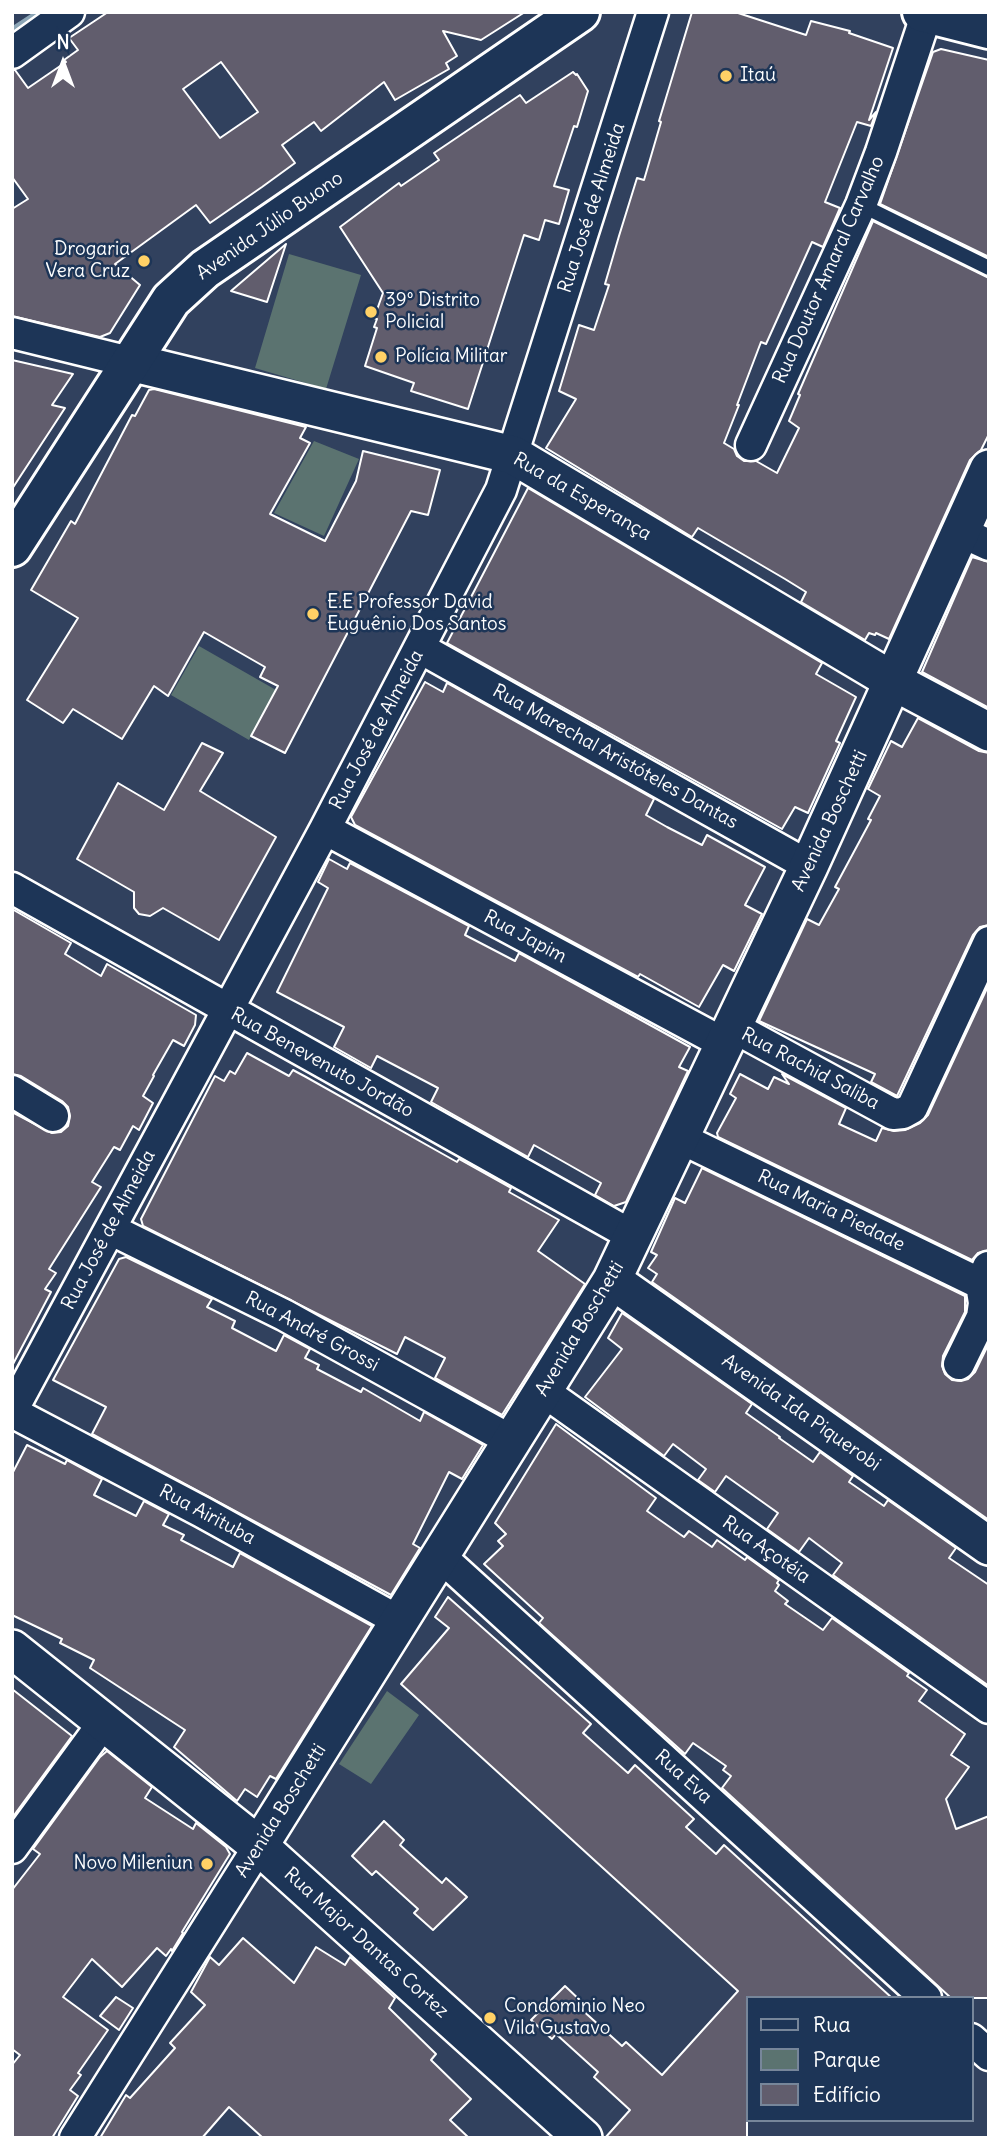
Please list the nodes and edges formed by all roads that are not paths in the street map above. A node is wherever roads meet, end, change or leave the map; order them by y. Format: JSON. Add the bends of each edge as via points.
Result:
{"nodes":[{"id":1,"x":69,"y":12,"type":"edge"},
{"id":2,"x":580,"y":12,"type":"edge"},
{"id":3,"x":653,"y":12,"type":"edge"},
{"id":4,"x":925,"y":13,"type":"edge"},
{"id":5,"x":989,"y":29,"type":"edge"},
{"id":6,"x":12,"y":53,"type":"edge"},
{"id":7,"x":861,"y":205,"type":"junction"},
{"id":8,"x":989,"y":268,"type":"edge"},
{"id":9,"x":12,"y":333,"type":"edge"},
{"id":10,"x":130,"y":362,"type":"junction"},
{"id":11,"x":751,"y":445,"type":"dead end"},
{"id":12,"x":513,"y":455,"type":"junction"},
{"id":13,"x":989,"y":469,"type":"edge"},
{"id":14,"x":975,"y":538,"type":"edge"},
{"id":15,"x":12,"y":547,"type":"edge"},
{"id":16,"x":420,"y":648,"type":"junction"},
{"id":17,"x":893,"y":681,"type":"junction"},
{"id":18,"x":989,"y":732,"type":"edge"},
{"id":19,"x":325,"y":829,"type":"junction"},
{"id":20,"x":809,"y":866,"type":"junction"},
{"id":21,"x":12,"y":888,"type":"edge"},
{"id":22,"x":989,"y":942,"type":"edge"},
{"id":23,"x":226,"y":1010,"type":"junction"},
{"id":24,"x":729,"y":1035,"type":"junction"},
{"id":25,"x":12,"y":1091,"type":"edge"},
{"id":26,"x":53,"y":1116,"type":"dead end"},
{"id":27,"x":680,"y":1138,"type":"junction"},
{"id":28,"x":110,"y":1229,"type":"junction"},
{"id":29,"x":633,"y":1236,"type":"junction"},
{"id":30,"x":985,"y":1275,"type":"edge"},
{"id":31,"x":612,"y":1280,"type":"junction"},
{"id":32,"x":959,"y":1364,"type":"dead end"},
{"id":33,"x":543,"y":1391,"type":"junction"},
{"id":34,"x":12,"y":1411,"type":"edge"},
{"id":35,"x":512,"y":1441,"type":"junction"},
{"id":36,"x":989,"y":1546,"type":"edge"},
{"id":37,"x":440,"y":1556,"type":"junction"},
{"id":38,"x":400,"y":1621,"type":"junction"},
{"id":39,"x":12,"y":1650,"type":"edge"},
{"id":40,"x":989,"y":1708,"type":"edge"},
{"id":41,"x":103,"y":1722,"type":"junction"},
{"id":42,"x":259,"y":1846,"type":"junction"},
{"id":43,"x":12,"y":1847,"type":"edge"},
{"id":44,"x":924,"y":1996,"type":"edge"},
{"id":45,"x":973,"y":2041,"type":"edge"},
{"id":46,"x":989,"y":2055,"type":"edge"},
{"id":47,"x":75,"y":2138,"type":"edge"},
{"id":48,"x":583,"y":2138,"type":"edge"}],
"edges":[{"from":1,"to":6,"type":"street"},
{"from":2,"to":10,"type":"main road","name":"Avenida Júlio Buono","via":[[205,269],[171,300]]},
{"from":3,"to":12,"type":"street","name":"Rua José de Almeida"},
{"from":4,"to":5,"type":"main road"},
{"from":4,"to":7,"type":"street","name":"Rua Doutor Amaral Carvalho"},
{"from":7,"to":8,"type":"lane"},
{"from":7,"to":11,"type":"street","name":"Rua Doutor Amaral Carvalho"},
{"from":9,"to":10,"type":"street","name":"Rua da Esperança"},
{"from":10,"to":12,"type":"street","name":"Rua da Esperança"},
{"from":10,"to":15,"type":"main road","name":"Avenida Júlio Buono"},
{"from":12,"to":16,"type":"street","name":"Rua José de Almeida","via":[[501,490]]},
{"from":12,"to":17,"type":"street","name":"Rua da Esperança"},
{"from":13,"to":14,"type":"street","name":"Avenida Boschetti"},
{"from":14,"to":17,"type":"street","name":"Avenida Boschetti"},
{"from":16,"to":19,"type":"street","name":"Rua José de Almeida"},
{"from":16,"to":20,"type":"street","name":"Rua Marechal Aristóteles Dantas"},
{"from":17,"to":18,"type":"street","name":"Rua da Esperança"},
{"from":17,"to":20,"type":"street","name":"Avenida Boschetti"},
{"from":19,"to":23,"type":"street","name":"Rua José de Almeida"},
{"from":19,"to":24,"type":"street","name":"Rua Japim"},
{"from":20,"to":24,"type":"street","name":"Avenida Boschetti"},
{"from":21,"to":23,"type":"street","name":"Rua Benevenuto Jordão"},
{"from":22,"to":24,"type":"street","name":"Rua Rachid Saliba","via":[[912,1108],[903,1113],[893,1114]]},
{"from":23,"to":28,"type":"street","name":"Rua José de Almeida"},
{"from":23,"to":29,"type":"street","name":"Rua Benevenuto Jordão"},
{"from":24,"to":27,"type":"street","name":"Avenida Boschetti"},
{"from":25,"to":26,"type":"street"},
{"from":27,"to":29,"type":"street","name":"Avenida Boschetti"},
{"from":27,"to":30,"type":"street","name":"Rua Maria Piedade"},
{"from":28,"to":34,"type":"street","name":"Rua José de Almeida"},
{"from":28,"to":35,"type":"street","name":"Rua André Grossi","via":[[284,1315]]},
{"from":29,"to":31,"type":"street","name":"Avenida Boschetti"},
{"from":30,"to":32,"type":"street","via":[[982,1317]]},
{"from":31,"to":33,"type":"street","name":"Avenida Boschetti"},
{"from":31,"to":36,"type":"street","name":"Avenida Ida Piquerobi"},
{"from":33,"to":35,"type":"street","name":"Avenida Boschetti"},
{"from":33,"to":40,"type":"street","name":"Rua Açotéia"},
{"from":34,"to":38,"type":"street","name":"Rua Airituba"},
{"from":35,"to":37,"type":"street","name":"Avenida Boschetti"},
{"from":37,"to":38,"type":"street","name":"Avenida Boschetti"},
{"from":37,"to":44,"type":"street","name":"Rua Eva"},
{"from":38,"to":42,"type":"street","name":"Avenida Boschetti"},
{"from":39,"to":41,"type":"street","name":"Rua Major Dantas Cortez"},
{"from":41,"to":42,"type":"street","name":"Rua Major Dantas Cortez"},
{"from":41,"to":43,"type":"street"},
{"from":42,"to":47,"type":"street","name":"Avenida Boschetti"},
{"from":42,"to":48,"type":"street","name":"Rua Major Dantas Cortez"},
{"from":45,"to":46,"type":"street"}]}
